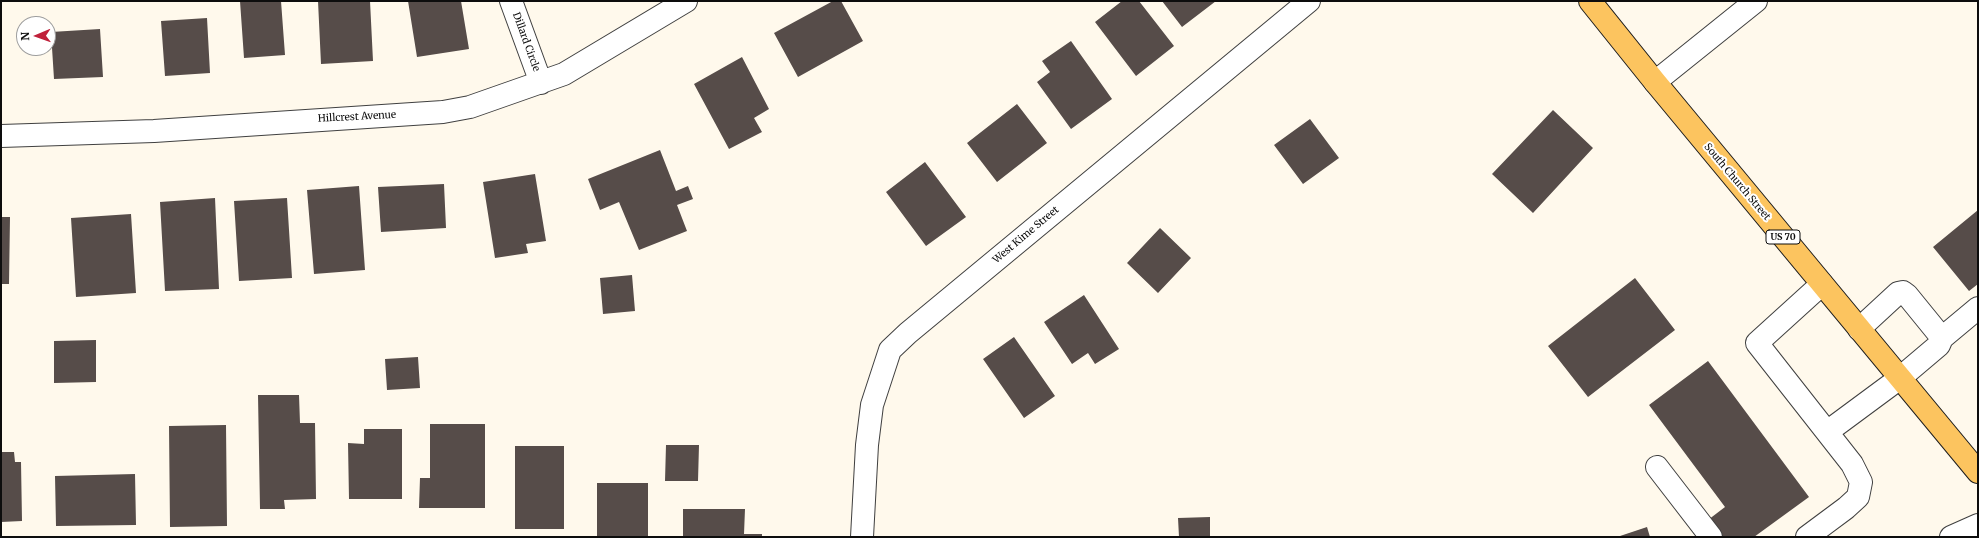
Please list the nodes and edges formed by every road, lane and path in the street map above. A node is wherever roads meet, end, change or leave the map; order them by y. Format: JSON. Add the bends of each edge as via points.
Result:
{"nodes":[{"id":1,"x":511,"y":1,"type":"edge"},
{"id":2,"x":686,"y":1,"type":"edge"},
{"id":3,"x":1309,"y":1,"type":"edge"},
{"id":4,"x":1590,"y":1,"type":"edge"},
{"id":5,"x":1756,"y":1,"type":"edge"},
{"id":6,"x":1655,"y":82,"type":"junction"},
{"id":7,"x":541,"y":83,"type":"junction"},
{"id":8,"x":1,"y":136,"type":"edge"},
{"id":9,"x":1822,"y":284,"type":"junction"},
{"id":10,"x":1978,"y":308,"type":"edge"},
{"id":11,"x":1859,"y":329,"type":"junction"},
{"id":12,"x":1942,"y":338,"type":"junction"},
{"id":13,"x":1900,"y":378,"type":"junction"},
{"id":14,"x":1827,"y":432,"type":"junction"},
{"id":15,"x":1657,"y":467,"type":"dead end"},
{"id":16,"x":1978,"y":472,"type":"edge"},
{"id":17,"x":1978,"y":525,"type":"edge"},
{"id":18,"x":862,"y":537,"type":"edge"},
{"id":19,"x":1711,"y":537,"type":"edge"},
{"id":20,"x":1807,"y":537,"type":"edge"},
{"id":21,"x":1952,"y":537,"type":"edge"}],
"edges":[{"from":1,"to":7,"type":"street","name":"Dillard Circle"},
{"from":2,"to":7,"type":"street","name":"Hillcrest Avenue","via":[[564,74]]},
{"from":3,"to":18,"type":"street","name":"West Kime Street","via":[[890,350],[872,405]]},
{"from":4,"to":6,"type":"main road","name":"South Church Street","number":"US 70"},
{"from":5,"to":6,"type":"street"},
{"from":6,"to":9,"type":"main road","name":"South Church Street","number":"US 70"},
{"from":7,"to":8,"type":"street","name":"Hillcrest Avenue","via":[[470,107],[443,112],[154,131]]},
{"from":9,"to":11,"type":"main road","name":"South Church Street","number":"US 70"},
{"from":9,"to":14,"type":"street","via":[[1757,343]]},
{"from":10,"to":12,"type":"street"},
{"from":11,"to":12,"type":"street","via":[[1898,293],[1903,292]]},
{"from":11,"to":13,"type":"main road","name":"South Church Street","number":"US 70"},
{"from":12,"to":13,"type":"street","via":[[1939,345]]},
{"from":13,"to":14,"type":"street"},
{"from":13,"to":16,"type":"main road","name":"South Church Street","number":"US 70"},
{"from":14,"to":20,"type":"street","via":[[1852,464],[1861,482],[1858,497]]},
{"from":15,"to":19,"type":"street"},
{"from":17,"to":21,"type":"street"}]}
